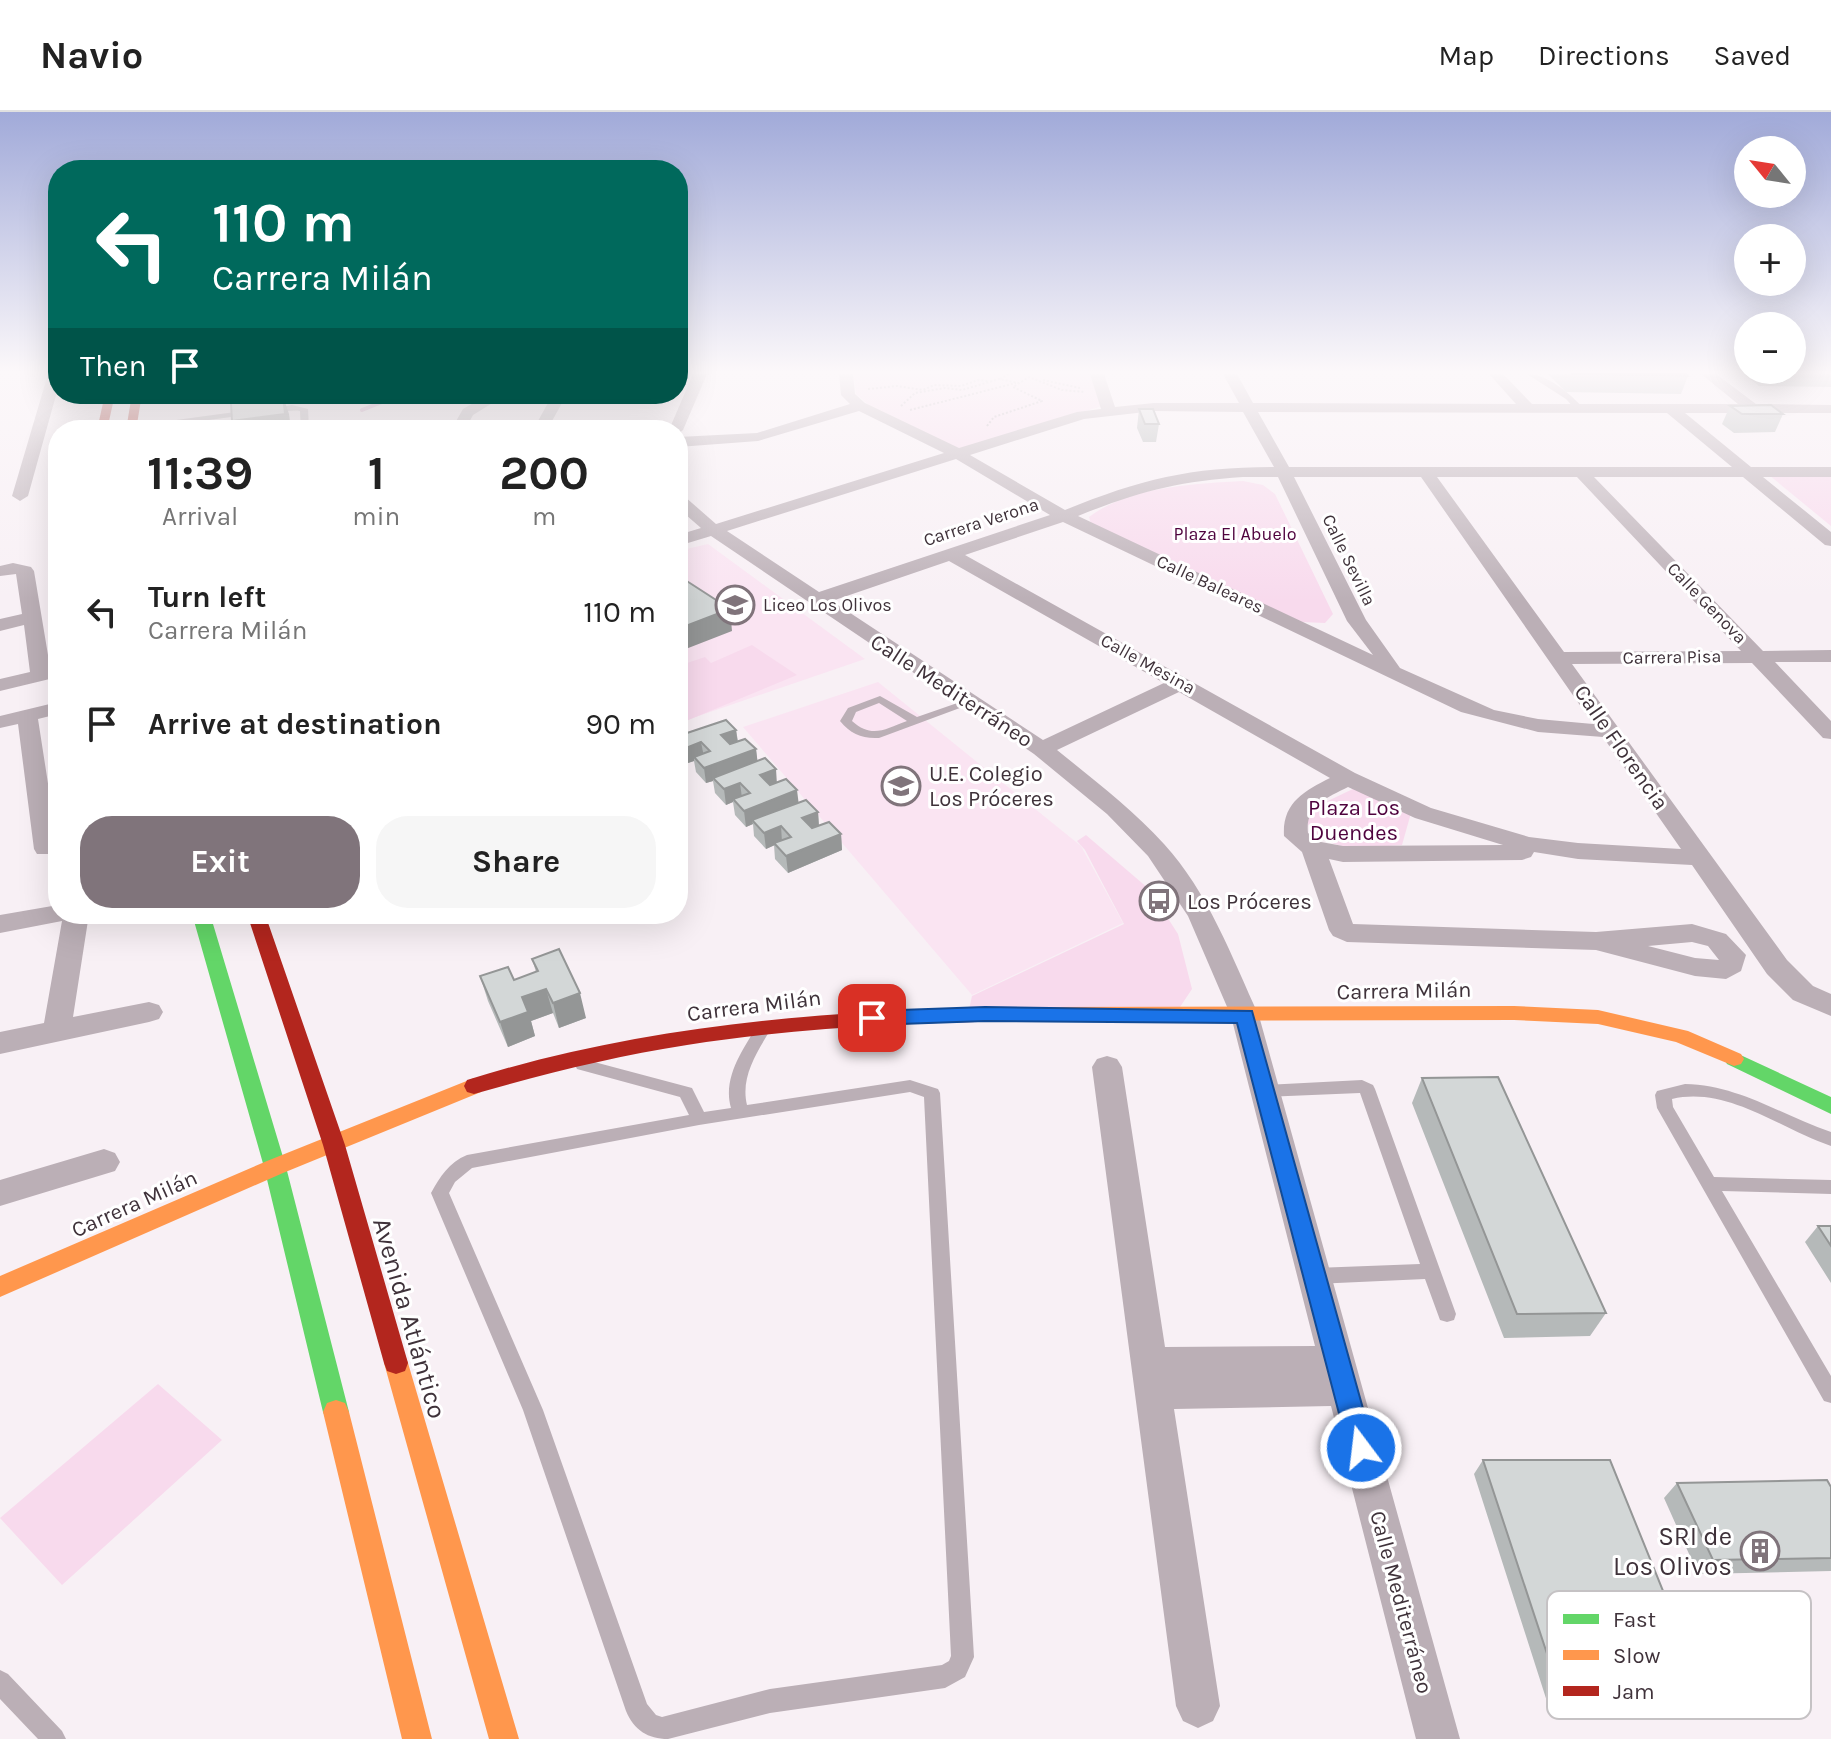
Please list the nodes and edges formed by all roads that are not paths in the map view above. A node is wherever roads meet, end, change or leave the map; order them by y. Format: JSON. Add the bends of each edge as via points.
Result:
{"nodes":[{"id":1,"x":33,"y":450,"type":"edge"},
{"id":2,"x":951,"y":450,"type":"edge"},
{"id":3,"x":971,"y":450,"type":"edge"},
{"id":4,"x":1271,"y":450,"type":"edge"},
{"id":5,"x":1721,"y":450,"type":"edge"},
{"id":6,"x":958,"y":454,"type":"junction"},
{"id":7,"x":1284,"y":472,"type":"junction"},
{"id":8,"x":1748,"y":472,"type":"junction"},
{"id":9,"x":1831,"y":472,"type":"edge"},
{"id":10,"x":1582,"y":473,"type":"junction"},
{"id":11,"x":1427,"y":474,"type":"junction"},
{"id":12,"x":0,"y":494,"type":"edge"},
{"id":13,"x":688,"y":508,"type":"edge"},
{"id":14,"x":1064,"y":516,"type":"junction"},
{"id":15,"x":713,"y":530,"type":"junction"},
{"id":16,"x":688,"y":538,"type":"edge"},
{"id":17,"x":1831,"y":541,"type":"edge"},
{"id":18,"x":948,"y":553,"type":"junction"},
{"id":19,"x":0,"y":571,"type":"edge"},
{"id":20,"x":815,"y":600,"type":"junction"},
{"id":21,"x":31,"y":618,"type":"junction"},
{"id":22,"x":1357,"y":621,"type":"junction"},
{"id":23,"x":0,"y":625,"type":"edge"},
{"id":24,"x":1313,"y":633,"type":"junction"},
{"id":25,"x":1758,"y":656,"type":"junction"},
{"id":26,"x":1831,"y":656,"type":"edge"},
{"id":27,"x":1560,"y":658,"type":"junction"},
{"id":28,"x":48,"y":667,"type":"edge"},
{"id":29,"x":1396,"y":672,"type":"junction"},
{"id":30,"x":48,"y":673,"type":"edge"},
{"id":31,"x":1182,"y":683,"type":"junction"},
{"id":32,"x":0,"y":685,"type":"edge"},
{"id":33,"x":970,"y":702,"type":"junction"},
{"id":34,"x":48,"y":710,"type":"edge"},
{"id":35,"x":27,"y":715,"type":"junction"},
{"id":36,"x":0,"y":722,"type":"edge"},
{"id":37,"x":916,"y":722,"type":"junction"},
{"id":38,"x":1609,"y":731,"type":"junction"},
{"id":39,"x":1831,"y":733,"type":"edge"},
{"id":40,"x":1042,"y":749,"type":"junction"},
{"id":41,"x":1347,"y":778,"type":"junction"},
{"id":42,"x":1423,"y":813,"type":"junction"},
{"id":43,"x":1313,"y":848,"type":"junction"},
{"id":44,"x":46,"y":849,"type":"dead end"},
{"id":45,"x":1578,"y":851,"type":"junction"},
{"id":46,"x":1422,"y":853,"type":"junction"},
{"id":47,"x":1701,"y":858,"type":"junction"},
{"id":48,"x":48,"y":916,"type":"edge"},
{"id":49,"x":0,"y":924,"type":"edge"},
{"id":50,"x":74,"y":924,"type":"edge"},
{"id":51,"x":204,"y":924,"type":"edge"},
{"id":52,"x":259,"y":924,"type":"edge"},
{"id":53,"x":1596,"y":941,"type":"dead end"},
{"id":54,"x":1831,"y":1006,"type":"edge"},
{"id":55,"x":149,"y":1012,"type":"dead end"},
{"id":56,"x":1245,"y":1016,"type":"junction"},
{"id":57,"x":764,"y":1027,"type":"junction"},
{"id":58,"x":57,"y":1031,"type":"junction"},
{"id":59,"x":0,"y":1043,"type":"edge"},
{"id":60,"x":567,"y":1062,"type":"junction"},
{"id":61,"x":1107,"y":1067,"type":"dead end"},
{"id":62,"x":1265,"y":1091,"type":"junction"},
{"id":63,"x":1831,"y":1106,"type":"edge"},
{"id":64,"x":741,"y":1112,"type":"junction"},
{"id":65,"x":699,"y":1119,"type":"junction"},
{"id":66,"x":1831,"y":1139,"type":"edge"},
{"id":67,"x":334,"y":1145,"type":"junction"},
{"id":68,"x":104,"y":1162,"type":"dead end"},
{"id":69,"x":275,"y":1167,"type":"junction"},
{"id":70,"x":1709,"y":1184,"type":"junction"},
{"id":71,"x":1831,"y":1187,"type":"edge"},
{"id":72,"x":0,"y":1193,"type":"edge"},
{"id":73,"x":1431,"y":1271,"type":"junction"},
{"id":74,"x":1315,"y":1276,"type":"junction"},
{"id":75,"x":0,"y":1287,"type":"edge"},
{"id":76,"x":1447,"y":1314,"type":"dead end"},
{"id":77,"x":1342,"y":1376,"type":"junction"},
{"id":78,"x":1152,"y":1378,"type":"junction"},
{"id":79,"x":1831,"y":1394,"type":"edge"},
{"id":80,"x":0,"y":1682,"type":"edge"},
{"id":81,"x":1198,"y":1706,"type":"dead end"},
{"id":82,"x":54,"y":1739,"type":"edge"},
{"id":83,"x":417,"y":1739,"type":"edge"},
{"id":84,"x":504,"y":1739,"type":"edge"},
{"id":85,"x":1438,"y":1739,"type":"edge"}],
"edges":[{"from":1,"to":12,"type":"street","via":[[20,494]]},
{"from":2,"to":6,"type":"street","name":"Calle Baleares"},
{"from":3,"to":6,"type":"street"},
{"from":4,"to":7,"type":"street","name":"Calle Sevilla"},
{"from":5,"to":8,"type":"street"},
{"from":6,"to":14,"type":"street","name":"Calle Baleares"},
{"from":6,"to":15,"type":"street"},
{"from":7,"to":11,"type":"street","name":"Carrera Verona"},
{"from":7,"to":14,"type":"street","name":"Carrera Verona","via":[[1159,481]]},
{"from":7,"to":22,"type":"street","name":"Calle Sevilla"},
{"from":8,"to":9,"type":"street","name":"Carrera Verona"},
{"from":8,"to":10,"type":"street","name":"Carrera Verona"},
{"from":8,"to":17,"type":"street"},
{"from":10,"to":11,"type":"street","name":"Carrera Verona"},
{"from":10,"to":25,"type":"street","name":"Calle Genova"},
{"from":11,"to":27,"type":"street","name":"Calle Florencia"},
{"from":13,"to":15,"type":"street","name":"Calle Mediterráneo"},
{"from":14,"to":18,"type":"street","name":"Carrera Verona"},
{"from":14,"to":24,"type":"street","name":"Calle Baleares"},
{"from":15,"to":16,"type":"street"},
{"from":15,"to":20,"type":"street","name":"Calle Mediterráneo"},
{"from":18,"to":20,"type":"street","name":"Carrera Verona"},
{"from":18,"to":31,"type":"street","name":"Calle Mesina"},
{"from":19,"to":21,"type":"street","via":[[25,571]]},
{"from":20,"to":33,"type":"street","name":"Calle Mediterráneo"},
{"from":21,"to":23,"type":"street"},
{"from":21,"to":28,"type":"street"},
{"from":22,"to":24,"type":"street"},
{"from":22,"to":29,"type":"street","name":"Calle Sevilla"},
{"from":24,"to":29,"type":"street","name":"Calle Baleares"},
{"from":25,"to":26,"type":"street","name":"Carrera Pisa"},
{"from":25,"to":27,"type":"street","name":"Carrera Pisa"},
{"from":25,"to":39,"type":"street","name":"Calle Genova"},
{"from":27,"to":38,"type":"street","name":"Calle Florencia"},
{"from":29,"to":38,"type":"street","name":"Calle Baleares","via":[[1509,723]]},
{"from":30,"to":32,"type":"street"},
{"from":31,"to":40,"type":"street"},
{"from":31,"to":41,"type":"street","name":"Calle Mesina"},
{"from":33,"to":37,"type":"lane"},
{"from":33,"to":40,"type":"street","name":"Calle Mediterráneo"},
{"from":34,"to":35,"type":"street"},
{"from":35,"to":36,"type":"street"},
{"from":35,"to":44,"type":"street"},
{"from":37,"to":37,"type":"lane","via":[[865,736],[846,721],[852,710],[880,699]]},
{"from":38,"to":47,"type":"street","name":"Calle Florencia"},
{"from":40,"to":56,"type":"street","name":"Calle Mediterráneo","via":[[1157,851],[1200,915]]},
{"from":41,"to":42,"type":"street","name":"Calle Mesina"},
{"from":41,"to":43,"type":"street","via":[[1300,805],[1293,822],[1296,836]]},
{"from":42,"to":45,"type":"street","name":"Calle Mesina","via":[[1527,844]]},
{"from":42,"to":46,"type":"street"},
{"from":43,"to":46,"type":"street","name":"Calle Mesina","via":[[1343,854]]},
{"from":43,"to":53,"type":"street","via":[[1347,933]]},
{"from":45,"to":46,"type":"street","name":"Calle Mesina"},
{"from":45,"to":47,"type":"street","name":"Calle Mesina"},
{"from":47,"to":54,"type":"street","name":"Calle Florencia","via":[[1777,967],[1803,993]]},
{"from":48,"to":49,"type":"street"},
{"from":50,"to":58,"type":"street"},
{"from":51,"to":69,"type":"main road"},
{"from":52,"to":67,"type":"main road","name":"Avenida Atlántico"},
{"from":55,"to":58,"type":"street"},
{"from":56,"to":57,"type":"main road","name":"Carrera Milán","via":[[985,1014]]},
{"from":56,"to":62,"type":"street","name":"Calle Mediterráneo"},
{"from":56,"to":63,"type":"main road","name":"Carrera Milán","via":[[1598,1017],[1681,1036]]},
{"from":57,"to":60,"type":"main road","name":"Carrera Milán","via":[[646,1042]]},
{"from":57,"to":64,"type":"lane","via":[[736,1081],[734,1098]]},
{"from":58,"to":59,"type":"street"},
{"from":60,"to":65,"type":"lane","via":[[673,1086],[686,1092]]},
{"from":60,"to":67,"type":"main road","name":"Carrera Milán","via":[[476,1085]]},
{"from":61,"to":78,"type":"street"},
{"from":62,"to":73,"type":"lane","via":[[1367,1089]]},
{"from":62,"to":74,"type":"street","name":"Calle Mediterráneo"},
{"from":64,"to":65,"type":"lane"},
{"from":64,"to":65,"type":"lane","via":[[910,1086],[932,1093],[963,1657],[945,1676],[770,1701],[661,1729],[638,1711],[533,1410],[440,1193],[467,1162]]},
{"from":66,"to":70,"type":"lane","via":[[1712,1092],[1681,1089],[1663,1095],[1665,1108]]},
{"from":67,"to":69,"type":"main road","name":"Carrera Milán"},
{"from":67,"to":84,"type":"main road","name":"Avenida Atlántico"},
{"from":68,"to":72,"type":"street"},
{"from":69,"to":75,"type":"main road","name":"Carrera Milán"},
{"from":69,"to":83,"type":"main road"},
{"from":70,"to":71,"type":"lane"},
{"from":70,"to":79,"type":"lane"},
{"from":73,"to":74,"type":"lane"},
{"from":73,"to":76,"type":"lane"},
{"from":74,"to":77,"type":"street","name":"Calle Mediterráneo"},
{"from":77,"to":78,"type":"street"},
{"from":77,"to":85,"type":"street","name":"Calle Mediterráneo"},
{"from":78,"to":81,"type":"street"},
{"from":80,"to":82,"type":"lane"}]}
